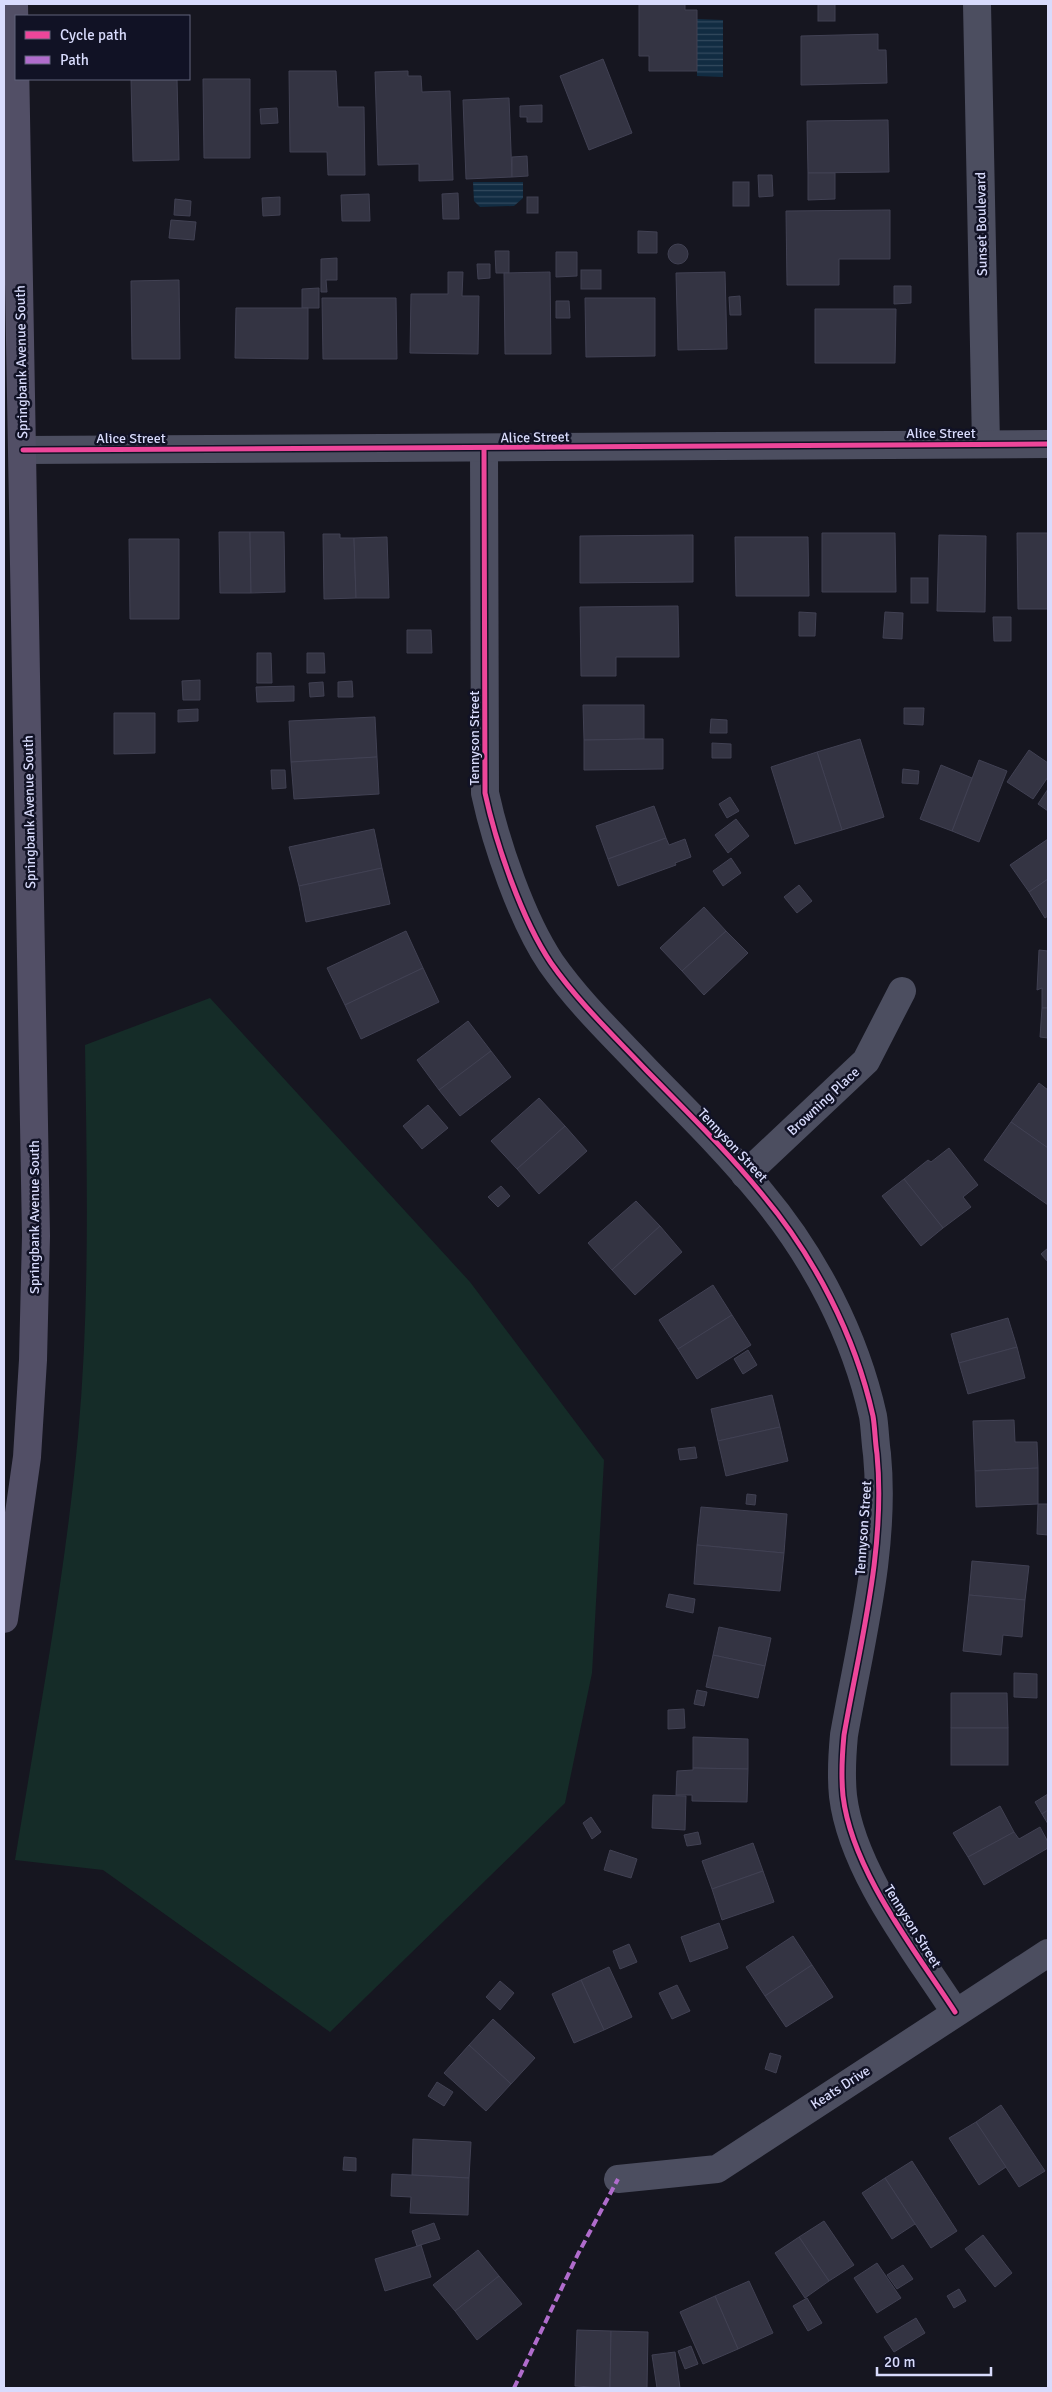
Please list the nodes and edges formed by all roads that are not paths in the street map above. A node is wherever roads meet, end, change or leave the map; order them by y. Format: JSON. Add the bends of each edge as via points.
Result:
{"nodes":[{"id":1,"x":14,"y":4,"type":"edge"},
{"id":2,"x":977,"y":4,"type":"edge"},
{"id":3,"x":15,"y":54,"type":"edge"},
{"id":4,"x":16,"y":80,"type":"edge"},
{"id":5,"x":986,"y":444,"type":"junction"},
{"id":6,"x":1048,"y":444,"type":"edge"},
{"id":7,"x":484,"y":448,"type":"junction"},
{"id":8,"x":23,"y":450,"type":"junction"},
{"id":9,"x":902,"y":991,"type":"dead end"},
{"id":10,"x":745,"y":1175,"type":"junction"},
{"id":11,"x":4,"y":1619,"type":"edge"},
{"id":12,"x":1048,"y":1953,"type":"edge"},
{"id":13,"x":954,"y":2012,"type":"junction"},
{"id":14,"x":618,"y":2179,"type":"dead end"}],
"edges":[{"from":1,"to":3,"type":"main road","name":"Springbank Avenue South"},
{"from":2,"to":5,"type":"street","name":"Sunset Boulevard"},
{"from":4,"to":8,"type":"main road","name":"Springbank Avenue South"},
{"from":5,"to":6,"type":"street","name":"Alice Street"},
{"from":5,"to":7,"type":"street","name":"Alice Street"},
{"from":7,"to":8,"type":"street","name":"Alice Street"},
{"from":7,"to":10,"type":"street","name":"Tennyson Street","via":[[485,793],[504,859],[524,910],[549,959],[580,1001]]},
{"from":8,"to":11,"type":"main road","name":"Springbank Avenue South","via":[[36,1236],[27,1457]]},
{"from":9,"to":10,"type":"street","name":"Browning Place","via":[[866,1061]]},
{"from":10,"to":13,"type":"street","name":"Tennyson Street","via":[[790,1232],[834,1307],[856,1358],[873,1418],[879,1480],[878,1518],[875,1555],[844,1735],[843,1797],[852,1834],[871,1879]]},
{"from":12,"to":13,"type":"street","name":"Keats Drive"},
{"from":13,"to":14,"type":"street","name":"Keats Drive","via":[[717,2169]]}]}
